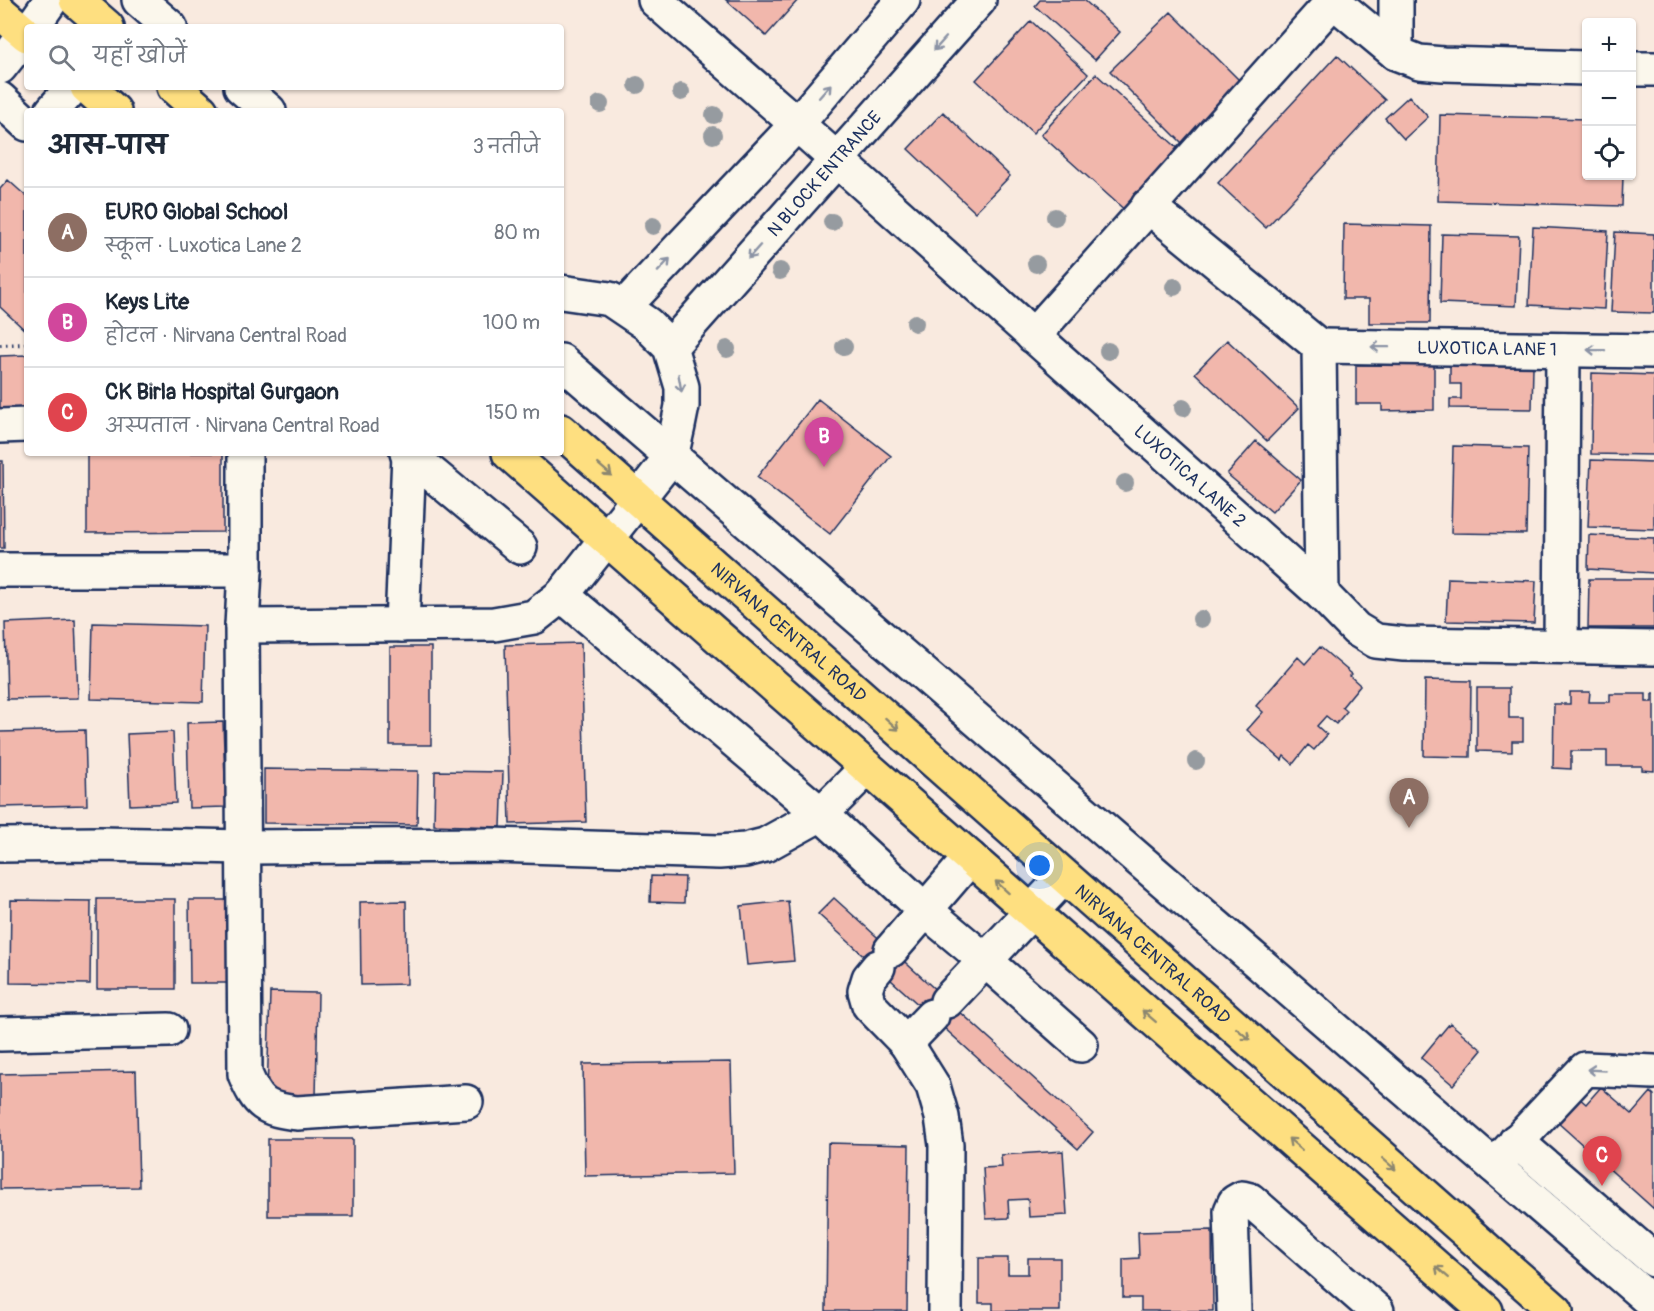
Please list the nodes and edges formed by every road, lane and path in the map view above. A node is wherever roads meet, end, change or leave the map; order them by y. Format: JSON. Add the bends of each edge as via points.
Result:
{"nodes":[{"id":1,"x":51,"y":0,"type":"edge"},
{"id":2,"x":76,"y":0,"type":"edge"},
{"id":3,"x":139,"y":0,"type":"edge"},
{"id":4,"x":655,"y":0,"type":"edge"},
{"id":5,"x":903,"y":0,"type":"edge"},
{"id":6,"x":979,"y":0,"type":"edge"},
{"id":7,"x":1332,"y":0,"type":"edge"},
{"id":8,"x":1396,"y":0,"type":"edge"},
{"id":9,"x":0,"y":12,"type":"edge"},
{"id":10,"x":34,"y":24,"type":"edge"},
{"id":11,"x":103,"y":24,"type":"edge"},
{"id":12,"x":167,"y":24,"type":"edge"},
{"id":13,"x":24,"y":32,"type":"edge"},
{"id":14,"x":24,"y":38,"type":"edge"},
{"id":15,"x":1396,"y":53,"type":"junction"},
{"id":16,"x":0,"y":67,"type":"edge"},
{"id":17,"x":1582,"y":68,"type":"edge"},
{"id":18,"x":1636,"y":69,"type":"edge"},
{"id":19,"x":1654,"y":69,"type":"edge"},
{"id":20,"x":70,"y":90,"type":"edge"},
{"id":21,"x":90,"y":90,"type":"edge"},
{"id":22,"x":177,"y":90,"type":"edge"},
{"id":23,"x":244,"y":90,"type":"edge"},
{"id":24,"x":0,"y":99,"type":"edge"},
{"id":25,"x":55,"y":108,"type":"edge"},
{"id":26,"x":111,"y":108,"type":"edge"},
{"id":27,"x":198,"y":108,"type":"edge"},
{"id":28,"x":266,"y":108,"type":"edge"},
{"id":29,"x":24,"y":121,"type":"edge"},
{"id":30,"x":797,"y":124,"type":"junction"},
{"id":31,"x":837,"y":159,"type":"junction"},
{"id":32,"x":1148,"y":206,"type":"junction"},
{"id":33,"x":564,"y":292,"type":"edge"},
{"id":34,"x":624,"y":307,"type":"junction"},
{"id":35,"x":1033,"y":336,"type":"junction"},
{"id":36,"x":24,"y":344,"type":"edge"},
{"id":37,"x":0,"y":345,"type":"edge"},
{"id":38,"x":1319,"y":345,"type":"junction"},
{"id":39,"x":670,"y":347,"type":"junction"},
{"id":40,"x":1563,"y":350,"type":"junction"},
{"id":41,"x":1654,"y":351,"type":"edge"},
{"id":42,"x":564,"y":364,"type":"edge"},
{"id":43,"x":24,"y":425,"type":"edge"},
{"id":44,"x":0,"y":426,"type":"edge"},
{"id":45,"x":564,"y":434,"type":"edge"},
{"id":46,"x":245,"y":456,"type":"edge"},
{"id":47,"x":408,"y":456,"type":"edge"},
{"id":48,"x":410,"y":456,"type":"edge"},
{"id":49,"x":511,"y":456,"type":"edge"},
{"id":50,"x":671,"y":457,"type":"junction"},
{"id":51,"x":638,"y":499,"type":"junction"},
{"id":52,"x":606,"y":538,"type":"junction"},
{"id":53,"x":520,"y":547,"type":"dead end"},
{"id":54,"x":0,"y":570,"type":"edge"},
{"id":55,"x":245,"y":570,"type":"junction"},
{"id":56,"x":1322,"y":594,"type":"junction"},
{"id":57,"x":562,"y":595,"type":"junction"},
{"id":58,"x":402,"y":625,"type":"junction"},
{"id":59,"x":242,"y":626,"type":"junction"},
{"id":60,"x":1561,"y":646,"type":"junction"},
{"id":61,"x":1654,"y":648,"type":"edge"},
{"id":62,"x":867,"y":768,"type":"junction"},
{"id":63,"x":821,"y":814,"type":"junction"},
{"id":64,"x":0,"y":845,"type":"edge"},
{"id":65,"x":244,"y":847,"type":"junction"},
{"id":66,"x":970,"y":858,"type":"junction"},
{"id":67,"x":1064,"y":877,"type":"junction"},
{"id":68,"x":925,"y":910,"type":"junction"},
{"id":69,"x":1030,"y":912,"type":"junction"},
{"id":70,"x":986,"y":961,"type":"junction"},
{"id":71,"x":169,"y":1030,"type":"dead end"},
{"id":72,"x":0,"y":1034,"type":"edge"},
{"id":73,"x":906,"y":1043,"type":"junction"},
{"id":74,"x":1081,"y":1045,"type":"dead end"},
{"id":75,"x":1654,"y":1072,"type":"edge"},
{"id":76,"x":466,"y":1102,"type":"dead end"},
{"id":77,"x":1516,"y":1141,"type":"junction"},
{"id":78,"x":1494,"y":1166,"type":"junction"},
{"id":79,"x":1654,"y":1260,"type":"edge"},
{"id":80,"x":1654,"y":1304,"type":"edge"},
{"id":81,"x":945,"y":1311,"type":"edge"},
{"id":82,"x":1234,"y":1311,"type":"edge"},
{"id":83,"x":1377,"y":1311,"type":"edge"},
{"id":84,"x":1486,"y":1311,"type":"edge"},
{"id":85,"x":1556,"y":1311,"type":"edge"}],
"edges":[{"from":1,"to":10,"type":"street"},
{"from":2,"to":11,"type":"main road"},
{"from":3,"to":12,"type":"street"},
{"from":4,"to":30,"type":"street","name":"LUXOTICA LANE 2"},
{"from":30,"to":5,"type":"street","one_way":true},
{"from":6,"to":31,"type":"street","name":"N BLOCK ENTRANCE","one_way":true},
{"from":7,"to":15,"type":"street"},
{"from":7,"to":32,"type":"street"},
{"from":8,"to":15,"type":"street"},
{"from":9,"to":13,"type":"main road"},
{"from":14,"to":16,"type":"street"},
{"from":15,"to":17,"type":"street","via":[[1419,62],[1443,64]]},
{"from":18,"to":19,"type":"street"},
{"from":20,"to":25,"type":"street"},
{"from":21,"to":26,"type":"main road"},
{"from":22,"to":27,"type":"main road"},
{"from":23,"to":28,"type":"street"},
{"from":24,"to":29,"type":"street"},
{"from":30,"to":31,"type":"street","name":"LUXOTICA LANE 2"},
{"from":34,"to":30,"type":"street","one_way":true},
{"from":31,"to":35,"type":"street","name":"LUXOTICA LANE 2"},
{"from":31,"to":39,"type":"street","name":"N BLOCK ENTRANCE","one_way":true},
{"from":32,"to":35,"type":"street"},
{"from":32,"to":38,"type":"street"},
{"from":33,"to":34,"type":"street","via":[[610,300]]},
{"from":34,"to":39,"type":"street"},
{"from":35,"to":56,"type":"street","name":"LUXOTICA LANE 2"},
{"from":36,"to":37,"type":"path"},
{"from":40,"to":38,"type":"street","name":"LUXOTICA LANE 1","one_way":true},
{"from":38,"to":56,"type":"street"},
{"from":39,"to":50,"type":"street","one_way":true,"via":[[682,387]]},
{"from":41,"to":40,"type":"street","name":"LUXOTICA LANE 1","one_way":true},
{"from":40,"to":60,"type":"street"},
{"from":42,"to":50,"type":"street"},
{"from":43,"to":44,"type":"street"},
{"from":45,"to":51,"type":"main road","name":"NIRVANA CENTRAL ROAD","one_way":true},
{"from":46,"to":55,"type":"street"},
{"from":47,"to":58,"type":"street"},
{"from":48,"to":53,"type":"street"},
{"from":49,"to":52,"type":"main road"},
{"from":50,"to":51,"type":"street"},
{"from":50,"to":78,"type":"street"},
{"from":51,"to":52,"type":"street"},
{"from":51,"to":67,"type":"main road","name":"NIRVANA CENTRAL ROAD","one_way":true},
{"from":52,"to":57,"type":"street"},
{"from":52,"to":62,"type":"main road"},
{"from":54,"to":55,"type":"street"},
{"from":55,"to":59,"type":"street"},
{"from":56,"to":60,"type":"street","name":"LUXOTICA LANE 2","via":[[1356,629],[1376,641]]},
{"from":57,"to":58,"type":"street","via":[[534,617],[494,624]]},
{"from":57,"to":63,"type":"street"},
{"from":58,"to":59,"type":"street"},
{"from":59,"to":65,"type":"street"},
{"from":60,"to":61,"type":"street","name":"LUXOTICA LANE 2"},
{"from":62,"to":63,"type":"street"},
{"from":62,"to":66,"type":"main road"},
{"from":63,"to":65,"type":"street","via":[[765,845],[719,852],[490,845]]},
{"from":63,"to":68,"type":"street"},
{"from":64,"to":65,"type":"street"},
{"from":65,"to":76,"type":"street","via":[[245,1074],[259,1101],[276,1110],[297,1113]]},
{"from":66,"to":68,"type":"street"},
{"from":69,"to":66,"type":"main road","one_way":true},
{"from":67,"to":69,"type":"street"},
{"from":67,"to":85,"type":"main road","name":"NIRVANA CENTRAL ROAD","one_way":true},
{"from":68,"to":70,"type":"street"},
{"from":68,"to":73,"type":"street","via":[[869,978],[865,991],[869,1005]]},
{"from":69,"to":70,"type":"street"},
{"from":84,"to":69,"type":"main road","one_way":true},
{"from":70,"to":73,"type":"street"},
{"from":70,"to":74,"type":"street"},
{"from":71,"to":72,"type":"street"},
{"from":73,"to":81,"type":"street","via":[[933,1086],[946,1145]]},
{"from":75,"to":77,"type":"street","one_way":true,"via":[[1585,1069]]},
{"from":77,"to":78,"type":"street"},
{"from":77,"to":79,"type":"street"},
{"from":78,"to":80,"type":"street"},
{"from":82,"to":83,"type":"street","via":[[1230,1211],[1242,1198],[1250,1200]]}]}
